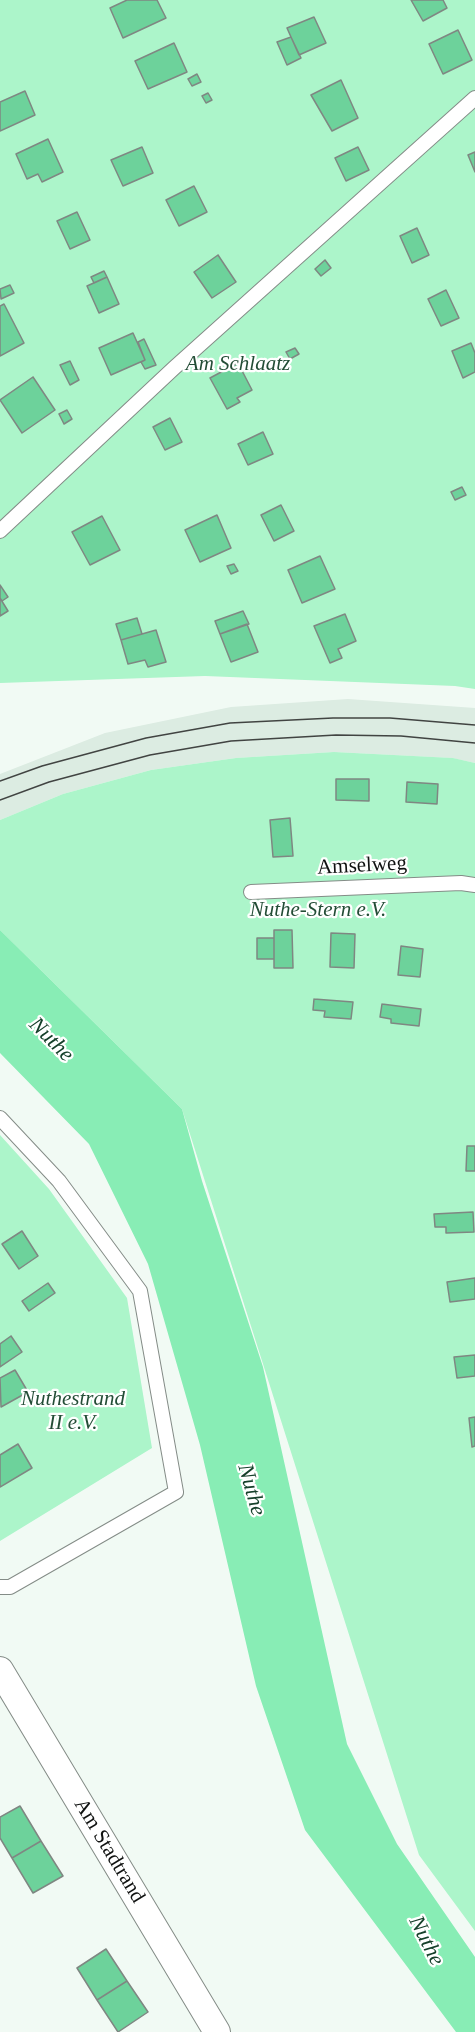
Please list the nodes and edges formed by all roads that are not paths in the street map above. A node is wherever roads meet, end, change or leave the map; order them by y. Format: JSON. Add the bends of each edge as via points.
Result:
{"nodes":[{"id":1,"x":475,"y":98,"type":"edge"},
{"id":2,"x":0,"y":531,"type":"edge"},
{"id":3,"x":475,"y":885,"type":"edge"},
{"id":4,"x":251,"y":892,"type":"dead end"},
{"id":5,"x":0,"y":1118,"type":"edge"},
{"id":6,"x":0,"y":1587,"type":"edge"},
{"id":7,"x":0,"y":1670,"type":"edge"},
{"id":8,"x":217,"y":2032,"type":"edge"}],
"edges":[{"from":1,"to":2,"type":"lane","via":[[174,368]]},
{"from":3,"to":4,"type":"lane","name":"Amselweg"},
{"from":5,"to":6,"type":"lane","via":[[59,1182],[140,1291],[176,1492],[10,1587]]},
{"from":7,"to":8,"type":"street","name":"Am Stadtrand"}]}
